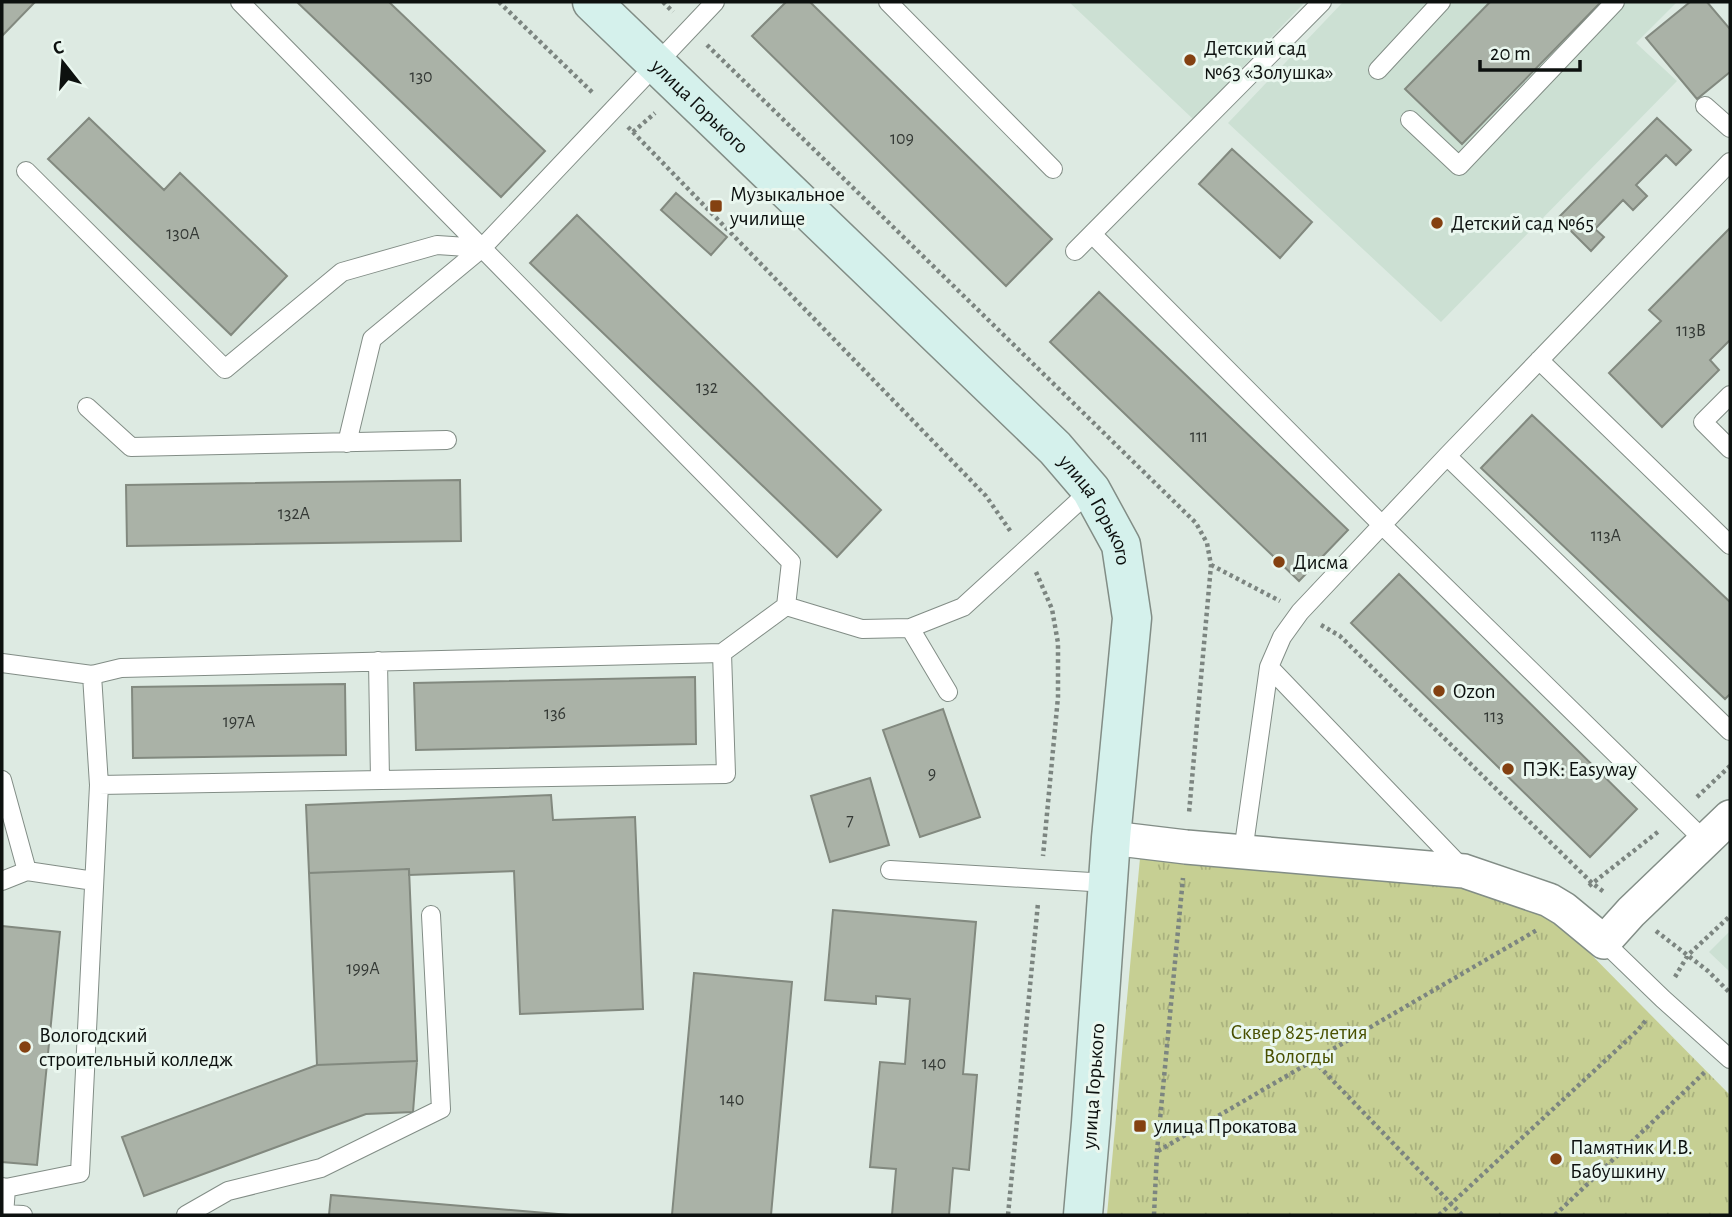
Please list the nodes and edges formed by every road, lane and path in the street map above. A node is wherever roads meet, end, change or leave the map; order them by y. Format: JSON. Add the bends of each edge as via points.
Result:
{"nodes":[{"id":1,"x":240,"y":2,"type":"edge"},
{"id":2,"x":499,"y":2,"type":"edge"},
{"id":3,"x":592,"y":2,"type":"edge"},
{"id":4,"x":715,"y":2,"type":"edge"},
{"id":5,"x":888,"y":2,"type":"edge"},
{"id":6,"x":1322,"y":2,"type":"edge"},
{"id":7,"x":1441,"y":2,"type":"edge"},
{"id":8,"x":1615,"y":2,"type":"edge"},
{"id":9,"x":655,"y":64,"type":"junction"},
{"id":10,"x":1378,"y":70,"type":"dead end"},
{"id":11,"x":1705,"y":106,"type":"dead end"},
{"id":12,"x":611,"y":110,"type":"junction"},
{"id":13,"x":1410,"y":120,"type":"dead end"},
{"id":14,"x":1730,"y":128,"type":"edge"},
{"id":15,"x":1730,"y":162,"type":"edge"},
{"id":16,"x":1053,"y":169,"type":"dead end"},
{"id":17,"x":26,"y":171,"type":"dead end"},
{"id":18,"x":1092,"y":234,"type":"junction"},
{"id":19,"x":482,"y":248,"type":"junction"},
{"id":20,"x":1075,"y":251,"type":"dead end"},
{"id":21,"x":1539,"y":360,"type":"junction"},
{"id":22,"x":1730,"y":395,"type":"edge"},
{"id":23,"x":87,"y":407,"type":"dead end"},
{"id":24,"x":447,"y":440,"type":"dead end"},
{"id":25,"x":347,"y":443,"type":"junction"},
{"id":26,"x":1730,"y":449,"type":"edge"},
{"id":27,"x":1447,"y":456,"type":"junction"},
{"id":28,"x":1091,"y":489,"type":"junction"},
{"id":29,"x":1383,"y":526,"type":"junction"},
{"id":30,"x":1730,"y":545,"type":"edge"},
{"id":31,"x":1024,"y":550,"type":"junction"},
{"id":32,"x":1211,"y":565,"type":"dead end"},
{"id":33,"x":786,"y":606,"type":"junction"},
{"id":34,"x":1300,"y":612,"type":"junction"},
{"id":35,"x":911,"y":628,"type":"junction"},
{"id":36,"x":722,"y":653,"type":"junction"},
{"id":37,"x":378,"y":661,"type":"junction"},
{"id":38,"x":2,"y":663,"type":"edge"},
{"id":39,"x":1269,"y":667,"type":"junction"},
{"id":40,"x":92,"y":674,"type":"junction"},
{"id":41,"x":948,"y":692,"type":"dead end"},
{"id":42,"x":1730,"y":731,"type":"edge"},
{"id":43,"x":1730,"y":766,"type":"edge"},
{"id":44,"x":2,"y":780,"type":"edge"},
{"id":45,"x":380,"y":780,"type":"junction"},
{"id":46,"x":99,"y":785,"type":"junction"},
{"id":47,"x":1679,"y":815,"type":"junction"},
{"id":48,"x":1730,"y":817,"type":"edge"},
{"id":49,"x":1111,"y":838,"type":"junction"},
{"id":50,"x":1705,"y":841,"type":"junction"},
{"id":51,"x":1186,"y":847,"type":"junction"},
{"id":52,"x":1243,"y":852,"type":"junction"},
{"id":53,"x":890,"y":870,"type":"dead end"},
{"id":54,"x":27,"y":871,"type":"junction"},
{"id":55,"x":1464,"y":871,"type":"junction"},
{"id":56,"x":1041,"y":879,"type":"junction"},
{"id":57,"x":2,"y":881,"type":"edge"},
{"id":58,"x":94,"y":881,"type":"junction"},
{"id":59,"x":1108,"y":883,"type":"junction"},
{"id":60,"x":1592,"y":883,"type":"junction"},
{"id":61,"x":1564,"y":909,"type":"junction"},
{"id":62,"x":1631,"y":912,"type":"junction"},
{"id":63,"x":431,"y":915,"type":"dead end"},
{"id":64,"x":1730,"y":916,"type":"edge"},
{"id":65,"x":1604,"y":942,"type":"junction"},
{"id":66,"x":1688,"y":956,"type":"junction"},
{"id":67,"x":1730,"y":993,"type":"edge"},
{"id":68,"x":1663,"y":999,"type":"junction"},
{"id":69,"x":1637,"y":1031,"type":"dead end"},
{"id":70,"x":1730,"y":1059,"type":"edge"},
{"id":71,"x":1314,"y":1061,"type":"junction"},
{"id":72,"x":1694,"y":1083,"type":"dead end"},
{"id":73,"x":1157,"y":1151,"type":"junction"},
{"id":74,"x":4,"y":1187,"type":"edge"},
{"id":75,"x":1451,"y":1204,"type":"junction"},
{"id":76,"x":4,"y":1215,"type":"edge"},
{"id":77,"x":23,"y":1215,"type":"edge"},
{"id":78,"x":186,"y":1215,"type":"edge"},
{"id":79,"x":1007,"y":1215,"type":"edge"},
{"id":80,"x":1083,"y":1215,"type":"edge"},
{"id":81,"x":1154,"y":1215,"type":"edge"},
{"id":82,"x":1439,"y":1215,"type":"edge"},
{"id":83,"x":1462,"y":1215,"type":"edge"},
{"id":84,"x":1555,"y":1215,"type":"edge"}],
"edges":[{"from":1,"to":19,"type":"lane"},
{"from":2,"to":12,"type":"path"},
{"from":3,"to":9,"type":"street","name":"улица Горького"},
{"from":4,"to":9,"type":"lane"},
{"from":5,"to":16,"type":"lane"},
{"from":6,"to":18,"type":"lane"},
{"from":7,"to":10,"type":"lane"},
{"from":8,"to":13,"type":"lane","via":[[1459,166]]},
{"from":9,"to":12,"type":"lane"},
{"from":9,"to":28,"type":"street","name":"улица Горького","via":[[1055,448]]},
{"from":11,"to":14,"type":"lane"},
{"from":12,"to":19,"type":"lane"},
{"from":12,"to":31,"type":"path","via":[[986,496]]},
{"from":15,"to":21,"type":"lane"},
{"from":17,"to":19,"type":"lane","via":[[225,369],[342,272],[437,245]]},
{"from":18,"to":20,"type":"lane"},
{"from":18,"to":29,"type":"lane"},
{"from":19,"to":25,"type":"lane","via":[[372,339]]},
{"from":19,"to":33,"type":"lane","via":[[791,562]]},
{"from":21,"to":27,"type":"lane"},
{"from":21,"to":30,"type":"lane"},
{"from":22,"to":26,"type":"lane","via":[[1703,422]]},
{"from":23,"to":25,"type":"lane","via":[[131,447]]},
{"from":24,"to":25,"type":"lane"},
{"from":27,"to":29,"type":"lane"},
{"from":27,"to":42,"type":"lane"},
{"from":28,"to":31,"type":"lane"},
{"from":28,"to":49,"type":"street","name":"улица Горького","via":[[1121,545],[1132,618]]},
{"from":29,"to":34,"type":"lane"},
{"from":29,"to":47,"type":"lane"},
{"from":31,"to":35,"type":"lane","via":[[962,607]]},
{"from":31,"to":56,"type":"path","via":[[1052,608],[1058,643],[1058,697]]},
{"from":32,"to":34,"type":"path"},
{"from":33,"to":35,"type":"lane","via":[[862,629]]},
{"from":33,"to":36,"type":"lane"},
{"from":34,"to":39,"type":"lane"},
{"from":34,"to":60,"type":"path","via":[[1340,636]]},
{"from":35,"to":41,"type":"lane"},
{"from":36,"to":37,"type":"lane"},
{"from":36,"to":45,"type":"lane","via":[[726,774]]},
{"from":37,"to":40,"type":"lane","via":[[121,668]]},
{"from":37,"to":45,"type":"lane"},
{"from":38,"to":40,"type":"lane"},
{"from":39,"to":52,"type":"lane"},
{"from":39,"to":55,"type":"lane"},
{"from":40,"to":46,"type":"lane"},
{"from":43,"to":47,"type":"path"},
{"from":44,"to":54,"type":"lane"},
{"from":45,"to":46,"type":"lane"},
{"from":46,"to":58,"type":"lane"},
{"from":47,"to":50,"type":"lane"},
{"from":47,"to":60,"type":"path"},
{"from":48,"to":50,"type":"street"},
{"from":49,"to":51,"type":"street"},
{"from":49,"to":59,"type":"street","name":"улица Горького"},
{"from":50,"to":62,"type":"street"},
{"from":51,"to":52,"type":"street"},
{"from":51,"to":73,"type":"path"},
{"from":52,"to":55,"type":"street"},
{"from":53,"to":56,"type":"lane"},
{"from":54,"to":57,"type":"lane"},
{"from":54,"to":58,"type":"lane"},
{"from":55,"to":61,"type":"street"},
{"from":56,"to":59,"type":"lane"},
{"from":56,"to":79,"type":"path"},
{"from":58,"to":74,"type":"lane","via":[[80,1172]]},
{"from":59,"to":80,"type":"street","name":"улица Горького"},
{"from":60,"to":61,"type":"path"},
{"from":60,"to":62,"type":"path"},
{"from":61,"to":65,"type":"street"},
{"from":61,"to":71,"type":"path","via":[[1545,926]]},
{"from":62,"to":65,"type":"street"},
{"from":62,"to":66,"type":"path"},
{"from":63,"to":78,"type":"lane","via":[[441,1109],[320,1168],[228,1191]]},
{"from":64,"to":66,"type":"path"},
{"from":65,"to":68,"type":"lane"},
{"from":66,"to":67,"type":"path"},
{"from":66,"to":68,"type":"path"},
{"from":68,"to":70,"type":"lane"},
{"from":69,"to":75,"type":"path"},
{"from":71,"to":73,"type":"path"},
{"from":71,"to":75,"type":"path"},
{"from":72,"to":84,"type":"path"},
{"from":73,"to":81,"type":"path"},
{"from":74,"to":76,"type":"lane"},
{"from":75,"to":82,"type":"path"},
{"from":75,"to":83,"type":"path"},
{"from":76,"to":77,"type":"lane"}]}
